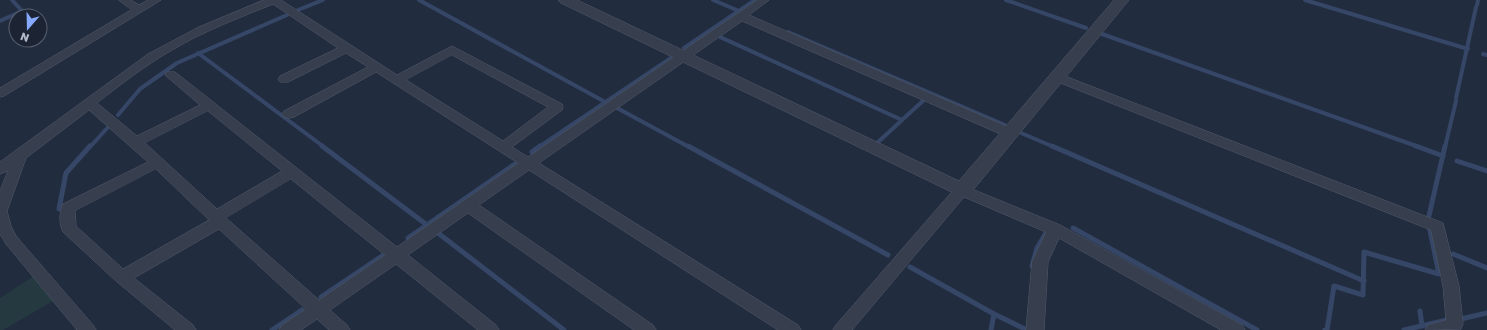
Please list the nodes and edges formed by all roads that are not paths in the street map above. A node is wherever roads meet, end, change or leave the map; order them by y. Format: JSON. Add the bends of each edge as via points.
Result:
{"nodes":[{"id":1,"x":124,"y":0,"type":"edge"},
{"id":2,"x":156,"y":0,"type":"edge"},
{"id":3,"x":246,"y":0,"type":"edge"},
{"id":4,"x":274,"y":0,"type":"edge"},
{"id":5,"x":566,"y":0,"type":"edge"},
{"id":6,"x":764,"y":0,"type":"edge"},
{"id":7,"x":1122,"y":0,"type":"edge"},
{"id":8,"x":256,"y":7,"type":"junction"},
{"id":9,"x":139,"y":10,"type":"junction"},
{"id":10,"x":741,"y":16,"type":"junction"},
{"id":11,"x":346,"y":48,"type":"junction"},
{"id":12,"x":683,"y":56,"type":"junction"},
{"id":13,"x":377,"y":67,"type":"junction"},
{"id":14,"x":171,"y":75,"type":"dead end"},
{"id":15,"x":1056,"y":77,"type":"junction"},
{"id":16,"x":284,"y":79,"type":"dead end"},
{"id":17,"x":397,"y":80,"type":"junction"},
{"id":18,"x":0,"y":93,"type":"edge"},
{"id":19,"x":89,"y":103,"type":"junction"},
{"id":20,"x":209,"y":106,"type":"junction"},
{"id":21,"x":289,"y":114,"type":"dead end"},
{"id":22,"x":1010,"y":132,"type":"junction"},
{"id":23,"x":136,"y":142,"type":"junction"},
{"id":24,"x":503,"y":147,"type":"junction"},
{"id":25,"x":20,"y":156,"type":"junction"},
{"id":26,"x":157,"y":163,"type":"junction"},
{"id":27,"x":529,"y":163,"type":"junction"},
{"id":28,"x":0,"y":169,"type":"edge"},
{"id":29,"x":292,"y":172,"type":"junction"},
{"id":30,"x":962,"y":190,"type":"junction"},
{"id":31,"x":468,"y":205,"type":"junction"},
{"id":32,"x":0,"y":212,"type":"edge"},
{"id":33,"x":218,"y":219,"type":"junction"},
{"id":34,"x":1055,"y":229,"type":"junction"},
{"id":35,"x":396,"y":255,"type":"junction"},
{"id":36,"x":122,"y":277,"type":"junction"},
{"id":37,"x":319,"y":309,"type":"junction"},
{"id":38,"x":87,"y":330,"type":"edge"},
{"id":39,"x":187,"y":330,"type":"edge"},
{"id":40,"x":288,"y":330,"type":"edge"},
{"id":41,"x":341,"y":330,"type":"edge"},
{"id":42,"x":490,"y":330,"type":"edge"},
{"id":43,"x":647,"y":330,"type":"edge"},
{"id":44,"x":792,"y":330,"type":"edge"},
{"id":45,"x":842,"y":330,"type":"edge"},
{"id":46,"x":1036,"y":330,"type":"edge"},
{"id":47,"x":1236,"y":330,"type":"edge"},
{"id":48,"x":1434,"y":330,"type":"edge"}],
"edges":[{"from":1,"to":9,"type":"street"},
{"from":2,"to":9,"type":"street"},
{"from":3,"to":8,"type":"street"},
{"from":4,"to":8,"type":"street"},
{"from":4,"to":11,"type":"street"},
{"from":5,"to":12,"type":"street"},
{"from":6,"to":10,"type":"street"},
{"from":7,"to":15,"type":"street"},
{"from":8,"to":19,"type":"street","via":[[173,44],[137,66]]},
{"from":9,"to":18,"type":"street"},
{"from":10,"to":12,"type":"street"},
{"from":10,"to":22,"type":"street"},
{"from":11,"to":13,"type":"street"},
{"from":11,"to":16,"type":"street"},
{"from":12,"to":27,"type":"street"},
{"from":12,"to":30,"type":"street"},
{"from":13,"to":17,"type":"street"},
{"from":13,"to":21,"type":"street"},
{"from":14,"to":20,"type":"street"},
{"from":15,"to":22,"type":"street"},
{"from":15,"to":48,"type":"street","via":[[1438,226],[1451,286],[1455,324]]},
{"from":17,"to":24,"type":"street"},
{"from":17,"to":24,"type":"street","via":[[452,50],[557,107]]},
{"from":19,"to":23,"type":"street"},
{"from":19,"to":25,"type":"street"},
{"from":20,"to":23,"type":"street"},
{"from":20,"to":29,"type":"street"},
{"from":22,"to":30,"type":"street"},
{"from":23,"to":26,"type":"street"},
{"from":24,"to":27,"type":"street"},
{"from":25,"to":28,"type":"street"},
{"from":25,"to":32,"type":"street"},
{"from":26,"to":33,"type":"street"},
{"from":26,"to":36,"type":"street","via":[[68,208],[68,228]]},
{"from":27,"to":31,"type":"street"},
{"from":27,"to":44,"type":"street"},
{"from":29,"to":33,"type":"street"},
{"from":29,"to":35,"type":"street"},
{"from":30,"to":34,"type":"street"},
{"from":30,"to":45,"type":"street"},
{"from":31,"to":35,"type":"street"},
{"from":31,"to":43,"type":"street"},
{"from":32,"to":38,"type":"street","via":[[3,226],[11,240]]},
{"from":33,"to":36,"type":"street"},
{"from":33,"to":37,"type":"street"},
{"from":34,"to":46,"type":"street","via":[[1040,262]]},
{"from":34,"to":47,"type":"street"},
{"from":35,"to":37,"type":"street"},
{"from":35,"to":42,"type":"street"},
{"from":36,"to":39,"type":"street"},
{"from":37,"to":40,"type":"street"},
{"from":37,"to":41,"type":"street"}]}
